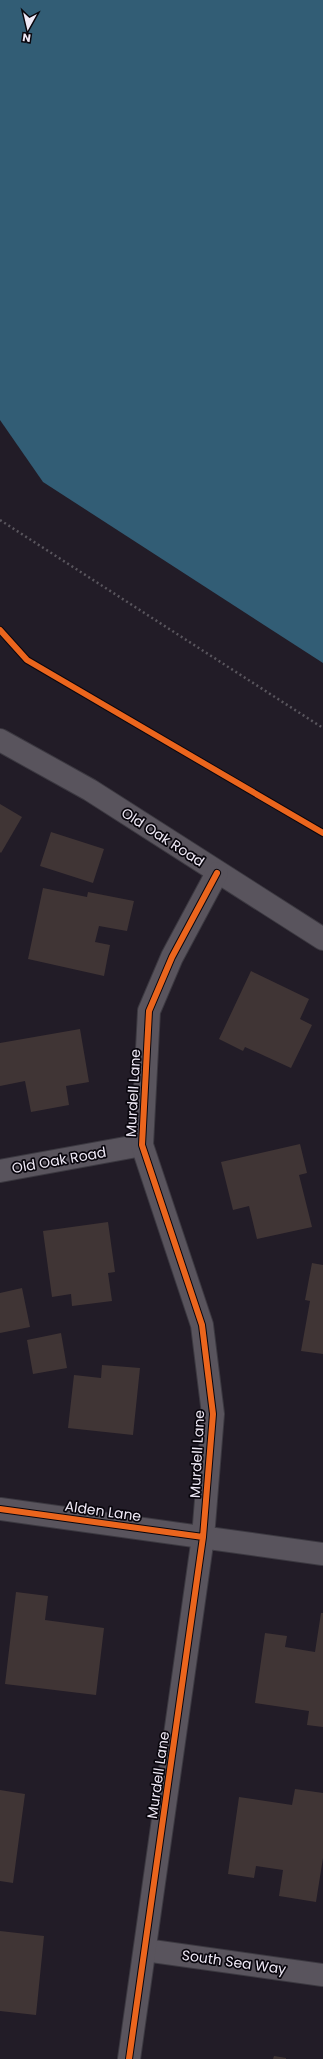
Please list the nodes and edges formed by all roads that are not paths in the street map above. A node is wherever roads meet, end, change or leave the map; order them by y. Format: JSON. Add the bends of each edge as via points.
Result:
{"nodes":[{"id":1,"x":0,"y":740,"type":"edge"},
{"id":2,"x":217,"y":873,"type":"junction"},
{"id":3,"x":323,"y":939,"type":"edge"},
{"id":4,"x":142,"y":1145,"type":"junction"},
{"id":5,"x":0,"y":1171,"type":"edge"},
{"id":6,"x":0,"y":1509,"type":"edge"},
{"id":7,"x":203,"y":1538,"type":"junction"},
{"id":8,"x":323,"y":1554,"type":"edge"},
{"id":9,"x":145,"y":1950,"type":"junction"},
{"id":10,"x":323,"y":1975,"type":"edge"},
{"id":11,"x":129,"y":2059,"type":"edge"}],
"edges":[{"from":1,"to":2,"type":"street","name":"Old Oak Road","via":[[90,790]]},
{"from":2,"to":3,"type":"street","name":"Old Oak Road"},
{"from":2,"to":4,"type":"street","name":"Murdell Lane","via":[[172,957],[149,1011]]},
{"from":4,"to":5,"type":"street","name":"Old Oak Road"},
{"from":4,"to":7,"type":"street","name":"Murdell Lane","via":[[202,1325],[213,1414]]},
{"from":6,"to":7,"type":"street","name":"Alden Lane"},
{"from":7,"to":8,"type":"street","name":"Alden Lane"},
{"from":7,"to":9,"type":"street","name":"Murdell Lane"},
{"from":9,"to":10,"type":"street","name":"South Sea Way"},
{"from":9,"to":11,"type":"street","name":"Murdell Lane"}]}
